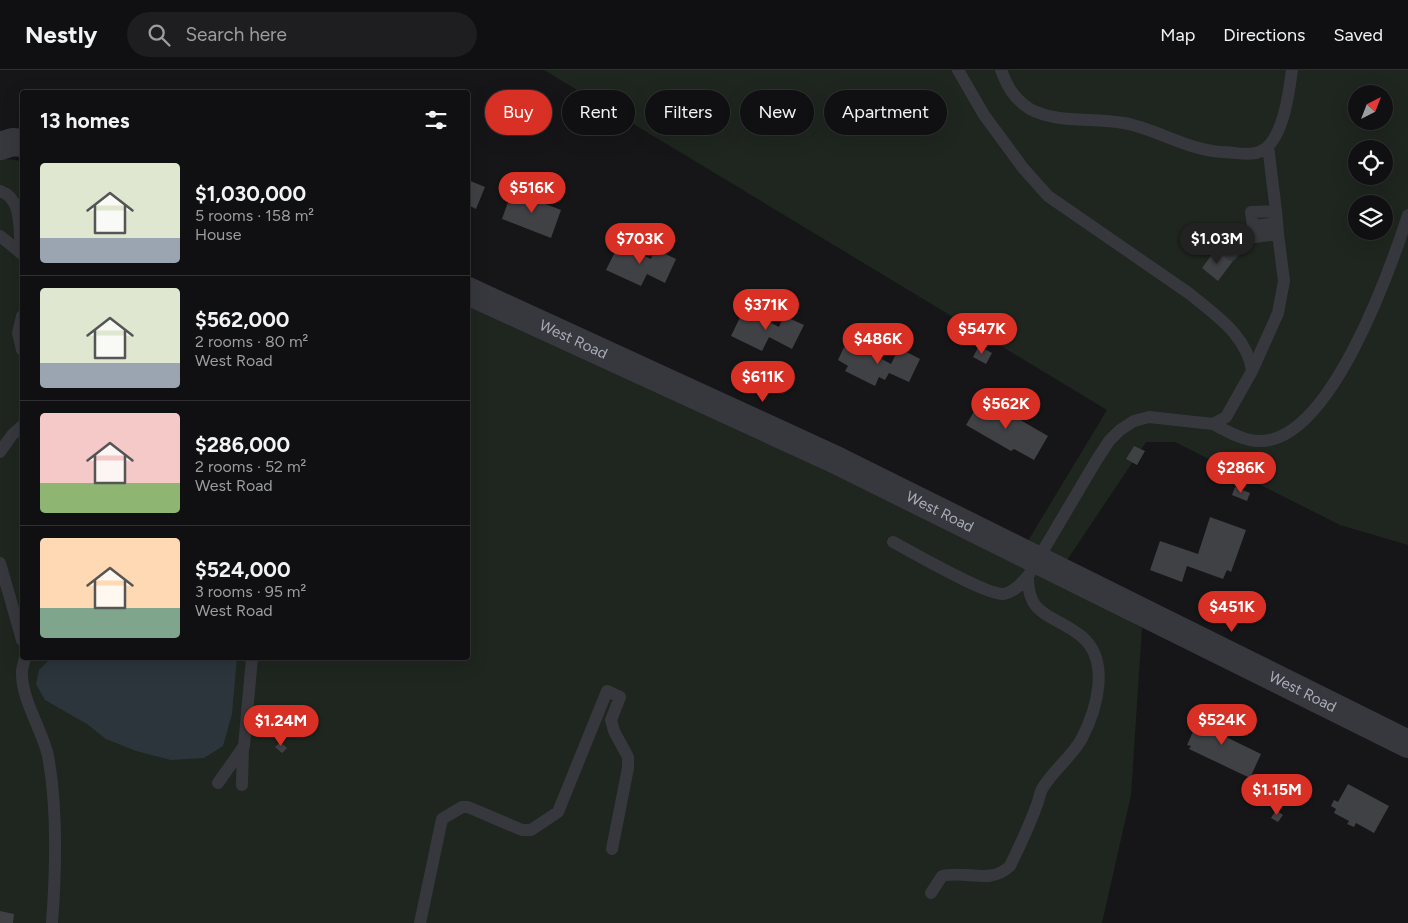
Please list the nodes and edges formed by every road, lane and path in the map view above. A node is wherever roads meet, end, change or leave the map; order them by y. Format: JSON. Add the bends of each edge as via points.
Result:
{"nodes":[{"id":1,"x":958,"y":70,"type":"edge"},
{"id":2,"x":1001,"y":70,"type":"edge"},
{"id":3,"x":1292,"y":70,"type":"edge"},
{"id":4,"x":20,"y":143,"type":"edge"},
{"id":5,"x":0,"y":146,"type":"edge"},
{"id":6,"x":1268,"y":146,"type":"junction"},
{"id":7,"x":0,"y":191,"type":"edge"},
{"id":8,"x":1408,"y":215,"type":"edge"},
{"id":9,"x":1277,"y":223,"type":"junction"},
{"id":10,"x":0,"y":236,"type":"edge"},
{"id":11,"x":20,"y":236,"type":"edge"},
{"id":12,"x":20,"y":251,"type":"edge"},
{"id":13,"x":1231,"y":255,"type":"dead end"},
{"id":14,"x":470,"y":292,"type":"edge"},
{"id":15,"x":20,"y":324,"type":"edge"},
{"id":16,"x":20,"y":342,"type":"edge"},
{"id":17,"x":1252,"y":371,"type":"junction"},
{"id":18,"x":1226,"y":417,"type":"junction"},
{"id":19,"x":1213,"y":424,"type":"junction"},
{"id":20,"x":20,"y":428,"type":"edge"},
{"id":21,"x":1227,"y":431,"type":"junction"},
{"id":22,"x":0,"y":452,"type":"edge"},
{"id":23,"x":893,"y":542,"type":"dead end"},
{"id":24,"x":0,"y":563,"type":"edge"},
{"id":25,"x":1033,"y":568,"type":"junction"},
{"id":26,"x":20,"y":633,"type":"edge"},
{"id":27,"x":25,"y":660,"type":"edge"},
{"id":28,"x":252,"y":660,"type":"edge"},
{"id":29,"x":1408,"y":744,"type":"edge"},
{"id":30,"x":244,"y":746,"type":"junction"},
{"id":31,"x":218,"y":783,"type":"dead end"},
{"id":32,"x":242,"y":786,"type":"dead end"},
{"id":33,"x":612,"y":849,"type":"dead end"},
{"id":34,"x":931,"y":893,"type":"dead end"},
{"id":35,"x":52,"y":923,"type":"edge"},
{"id":36,"x":420,"y":923,"type":"edge"}],
"edges":[{"from":1,"to":17,"type":"lane","via":[[984,115],[1034,182],[1055,201],[1210,311],[1244,344]]},
{"from":2,"to":6,"type":"lane","via":[[1014,97],[1030,109],[1048,116],[1123,122],[1193,147],[1217,151],[1256,154]]},
{"from":3,"to":6,"type":"lane","via":[[1288,98],[1276,135]]},
{"from":4,"to":5,"type":"street"},
{"from":6,"to":9,"type":"lane"},
{"from":7,"to":11,"type":"lane","via":[[13,200]]},
{"from":8,"to":21,"type":"lane","via":[[1361,335],[1331,389],[1304,418],[1281,435],[1260,442]]},
{"from":9,"to":13,"type":"lane","via":[[1247,238]]},
{"from":9,"to":17,"type":"lane","via":[[1284,281],[1278,313]]},
{"from":10,"to":12,"type":"lane"},
{"from":14,"to":25,"type":"street","name":"West Road","via":[[836,460]]},
{"from":15,"to":16,"type":"lane"},
{"from":17,"to":18,"type":"lane"},
{"from":18,"to":19,"type":"lane"},
{"from":18,"to":21,"type":"lane"},
{"from":19,"to":21,"type":"lane"},
{"from":19,"to":25,"type":"lane","via":[[1149,417],[1134,420],[1120,430],[1100,454]]},
{"from":20,"to":22,"type":"lane"},
{"from":23,"to":25,"type":"lane","via":[[993,592],[1004,594],[1012,591]]},
{"from":24,"to":26,"type":"lane"},
{"from":25,"to":29,"type":"street","name":"West Road"},
{"from":25,"to":34,"type":"lane","via":[[1029,595],[1033,605],[1073,630],[1094,651],[1099,665],[1095,702],[1082,740],[1041,791],[1010,866],[1000,875],[942,876]]},
{"from":27,"to":35,"type":"lane","via":[[22,673],[48,756],[51,782],[54,824]]},
{"from":28,"to":30,"type":"lane"},
{"from":30,"to":31,"type":"lane"},
{"from":30,"to":32,"type":"lane"},
{"from":33,"to":36,"type":"lane","via":[[628,757],[614,731],[612,720],[620,697],[607,691],[558,812],[531,830],[522,830],[468,807],[442,818]]}]}
